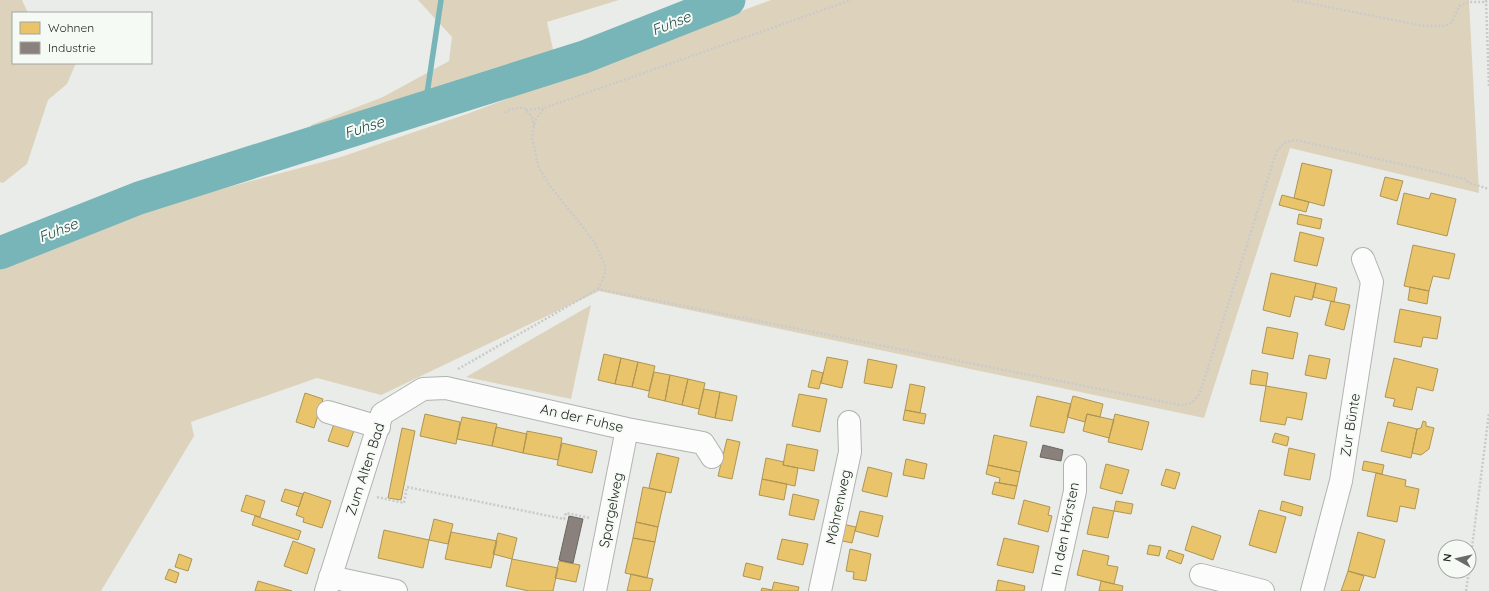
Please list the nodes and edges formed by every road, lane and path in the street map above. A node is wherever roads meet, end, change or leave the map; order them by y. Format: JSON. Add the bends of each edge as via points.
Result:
{"nodes":[{"id":1,"x":851,"y":0,"type":"edge"},
{"id":2,"x":1293,"y":0,"type":"edge"},
{"id":3,"x":1486,"y":1,"type":"edge"},
{"id":4,"x":1488,"y":13,"type":"edge"},
{"id":5,"x":1489,"y":88,"type":"edge"},
{"id":6,"x":544,"y":108,"type":"junction"},
{"id":7,"x":526,"y":110,"type":"junction"},
{"id":8,"x":505,"y":113,"type":"dead end"},
{"id":9,"x":534,"y":126,"type":"junction"},
{"id":10,"x":1489,"y":189,"type":"edge"},
{"id":11,"x":1363,"y":258,"type":"dead end"},
{"id":12,"x":598,"y":289,"type":"junction"},
{"id":13,"x":446,"y":388,"type":"junction"},
{"id":14,"x":328,"y":412,"type":"dead end"},
{"id":15,"x":1489,"y":413,"type":"edge"},
{"id":16,"x":850,"y":422,"type":"dead end"},
{"id":17,"x":378,"y":427,"type":"junction"},
{"id":18,"x":627,"y":428,"type":"junction"},
{"id":19,"x":712,"y":457,"type":"dead end"},
{"id":20,"x":1075,"y":466,"type":"dead end"},
{"id":21,"x":357,"y":493,"type":"junction"},
{"id":22,"x":608,"y":522,"type":"junction"},
{"id":23,"x":1473,"y":539,"type":"edge"},
{"id":24,"x":1201,"y":575,"type":"dead end"},
{"id":25,"x":1468,"y":579,"type":"edge"},
{"id":26,"x":328,"y":584,"type":"edge"},
{"id":27,"x":396,"y":591,"type":"edge"},
{"id":28,"x":595,"y":591,"type":"edge"},
{"id":29,"x":820,"y":591,"type":"edge"},
{"id":30,"x":1052,"y":591,"type":"edge"},
{"id":31,"x":1263,"y":591,"type":"edge"},
{"id":32,"x":1312,"y":591,"type":"edge"},
{"id":33,"x":1466,"y":591,"type":"edge"}],
"edges":[{"from":1,"to":6,"type":"path"},
{"from":2,"to":3,"type":"path","via":[[1424,26],[1445,26],[1452,22],[1459,6],[1469,2]]},
{"from":3,"to":4,"type":"path"},
{"from":4,"to":5,"type":"path"},
{"from":6,"to":7,"type":"path"},
{"from":6,"to":9,"type":"path"},
{"from":7,"to":8,"type":"path","via":[[513,108]]},
{"from":7,"to":9,"type":"path","via":[[532,117]]},
{"from":9,"to":12,"type":"path","via":[[532,138],[539,168],[596,245],[605,264],[605,274]]},
{"from":10,"to":12,"type":"path","via":[[1469,183],[1465,179],[1296,140],[1288,140],[1281,144],[1201,390],[1195,401],[1188,405]]},
{"from":11,"to":32,"type":"street","name":"Zur Bünte","via":[[1372,282],[1341,481]]},
{"from":12,"to":13,"type":"path","via":[[457,370]]},
{"from":13,"to":17,"type":"street","name":"Zum Alten Bad","via":[[423,389],[382,414]]},
{"from":13,"to":18,"type":"street","name":"An der Fuhse"},
{"from":14,"to":17,"type":"street"},
{"from":15,"to":23,"type":"path"},
{"from":16,"to":29,"type":"street","name":"Möhrenweg","via":[[850,452]]},
{"from":17,"to":21,"type":"street","name":"Zum Alten Bad"},
{"from":18,"to":19,"type":"street","name":"An der Fuhse","via":[[703,443]]},
{"from":18,"to":22,"type":"street","name":"Spargelweg"},
{"from":20,"to":30,"type":"street","name":"In den Hörsten","via":[[1075,491]]},
{"from":21,"to":22,"type":"path","via":[[404,502],[407,487],[564,520],[566,513]]},
{"from":21,"to":26,"type":"street","name":"Zum Alten Bad"},
{"from":22,"to":28,"type":"street","name":"Spargelweg"},
{"from":24,"to":31,"type":"street"},
{"from":25,"to":33,"type":"path"},
{"from":26,"to":27,"type":"street"}]}
